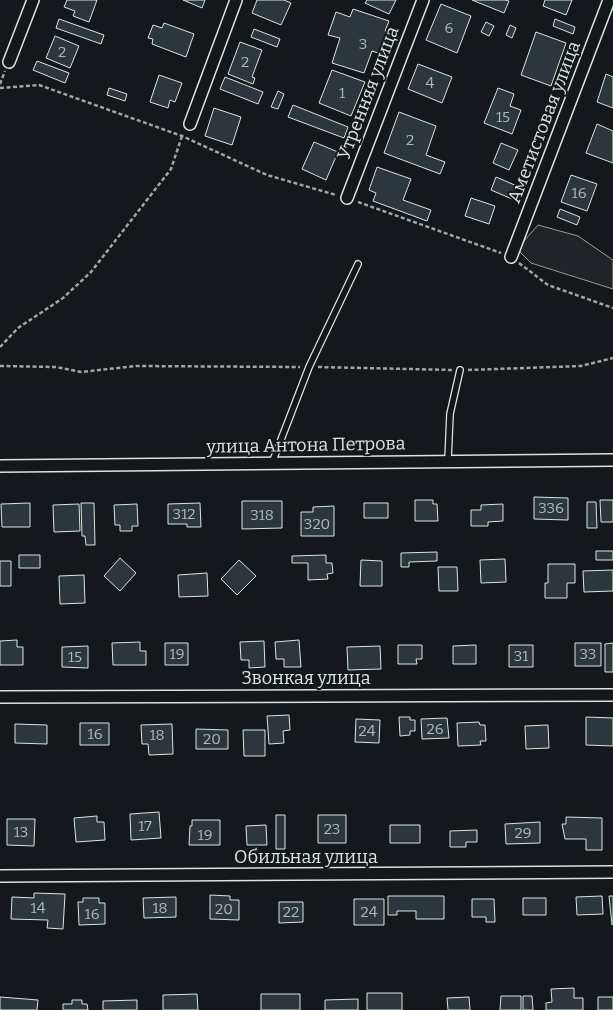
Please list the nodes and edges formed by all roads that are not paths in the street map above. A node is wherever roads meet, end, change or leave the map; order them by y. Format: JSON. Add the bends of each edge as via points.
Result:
{"nodes":[{"id":1,"x":32,"y":0,"type":"edge"},
{"id":2,"x":236,"y":0,"type":"edge"},
{"id":3,"x":423,"y":0,"type":"edge"},
{"id":4,"x":609,"y":0,"type":"edge"},
{"id":5,"x":9,"y":62,"type":"dead end"},
{"id":6,"x":190,"y":124,"type":"dead end"},
{"id":7,"x":347,"y":198,"type":"road end"},
{"id":8,"x":511,"y":257,"type":"road end"},
{"id":9,"x":358,"y":264,"type":"dead end"},
{"id":10,"x":460,"y":370,"type":"road end"},
{"id":11,"x":448,"y":460,"type":"junction"},
{"id":12,"x":613,"y":460,"type":"edge"},
{"id":13,"x":272,"y":463,"type":"junction"},
{"id":14,"x":0,"y":466,"type":"edge"},
{"id":15,"x":613,"y":695,"type":"edge"},
{"id":16,"x":0,"y":697,"type":"edge"},
{"id":17,"x":613,"y":872,"type":"edge"},
{"id":18,"x":0,"y":876,"type":"edge"}],
"edges":[{"from":1,"to":5,"type":"street"},
{"from":2,"to":6,"type":"street"},
{"from":3,"to":7,"type":"street","name":"Утренняя улица"},
{"from":4,"to":8,"type":"street","name":"Аметистовая улица"},
{"from":9,"to":13,"type":"lane","via":[[309,367]]},
{"from":10,"to":11,"type":"lane","via":[[450,414]]},
{"from":11,"to":12,"type":"street","name":"улица Антона Петрова"},
{"from":11,"to":13,"type":"street","name":"улица Антона Петрова"},
{"from":13,"to":14,"type":"street","name":"улица Антона Петрова"},
{"from":15,"to":16,"type":"street","name":"Звонкая улица"},
{"from":17,"to":18,"type":"street","name":"Обильная улица"}]}
